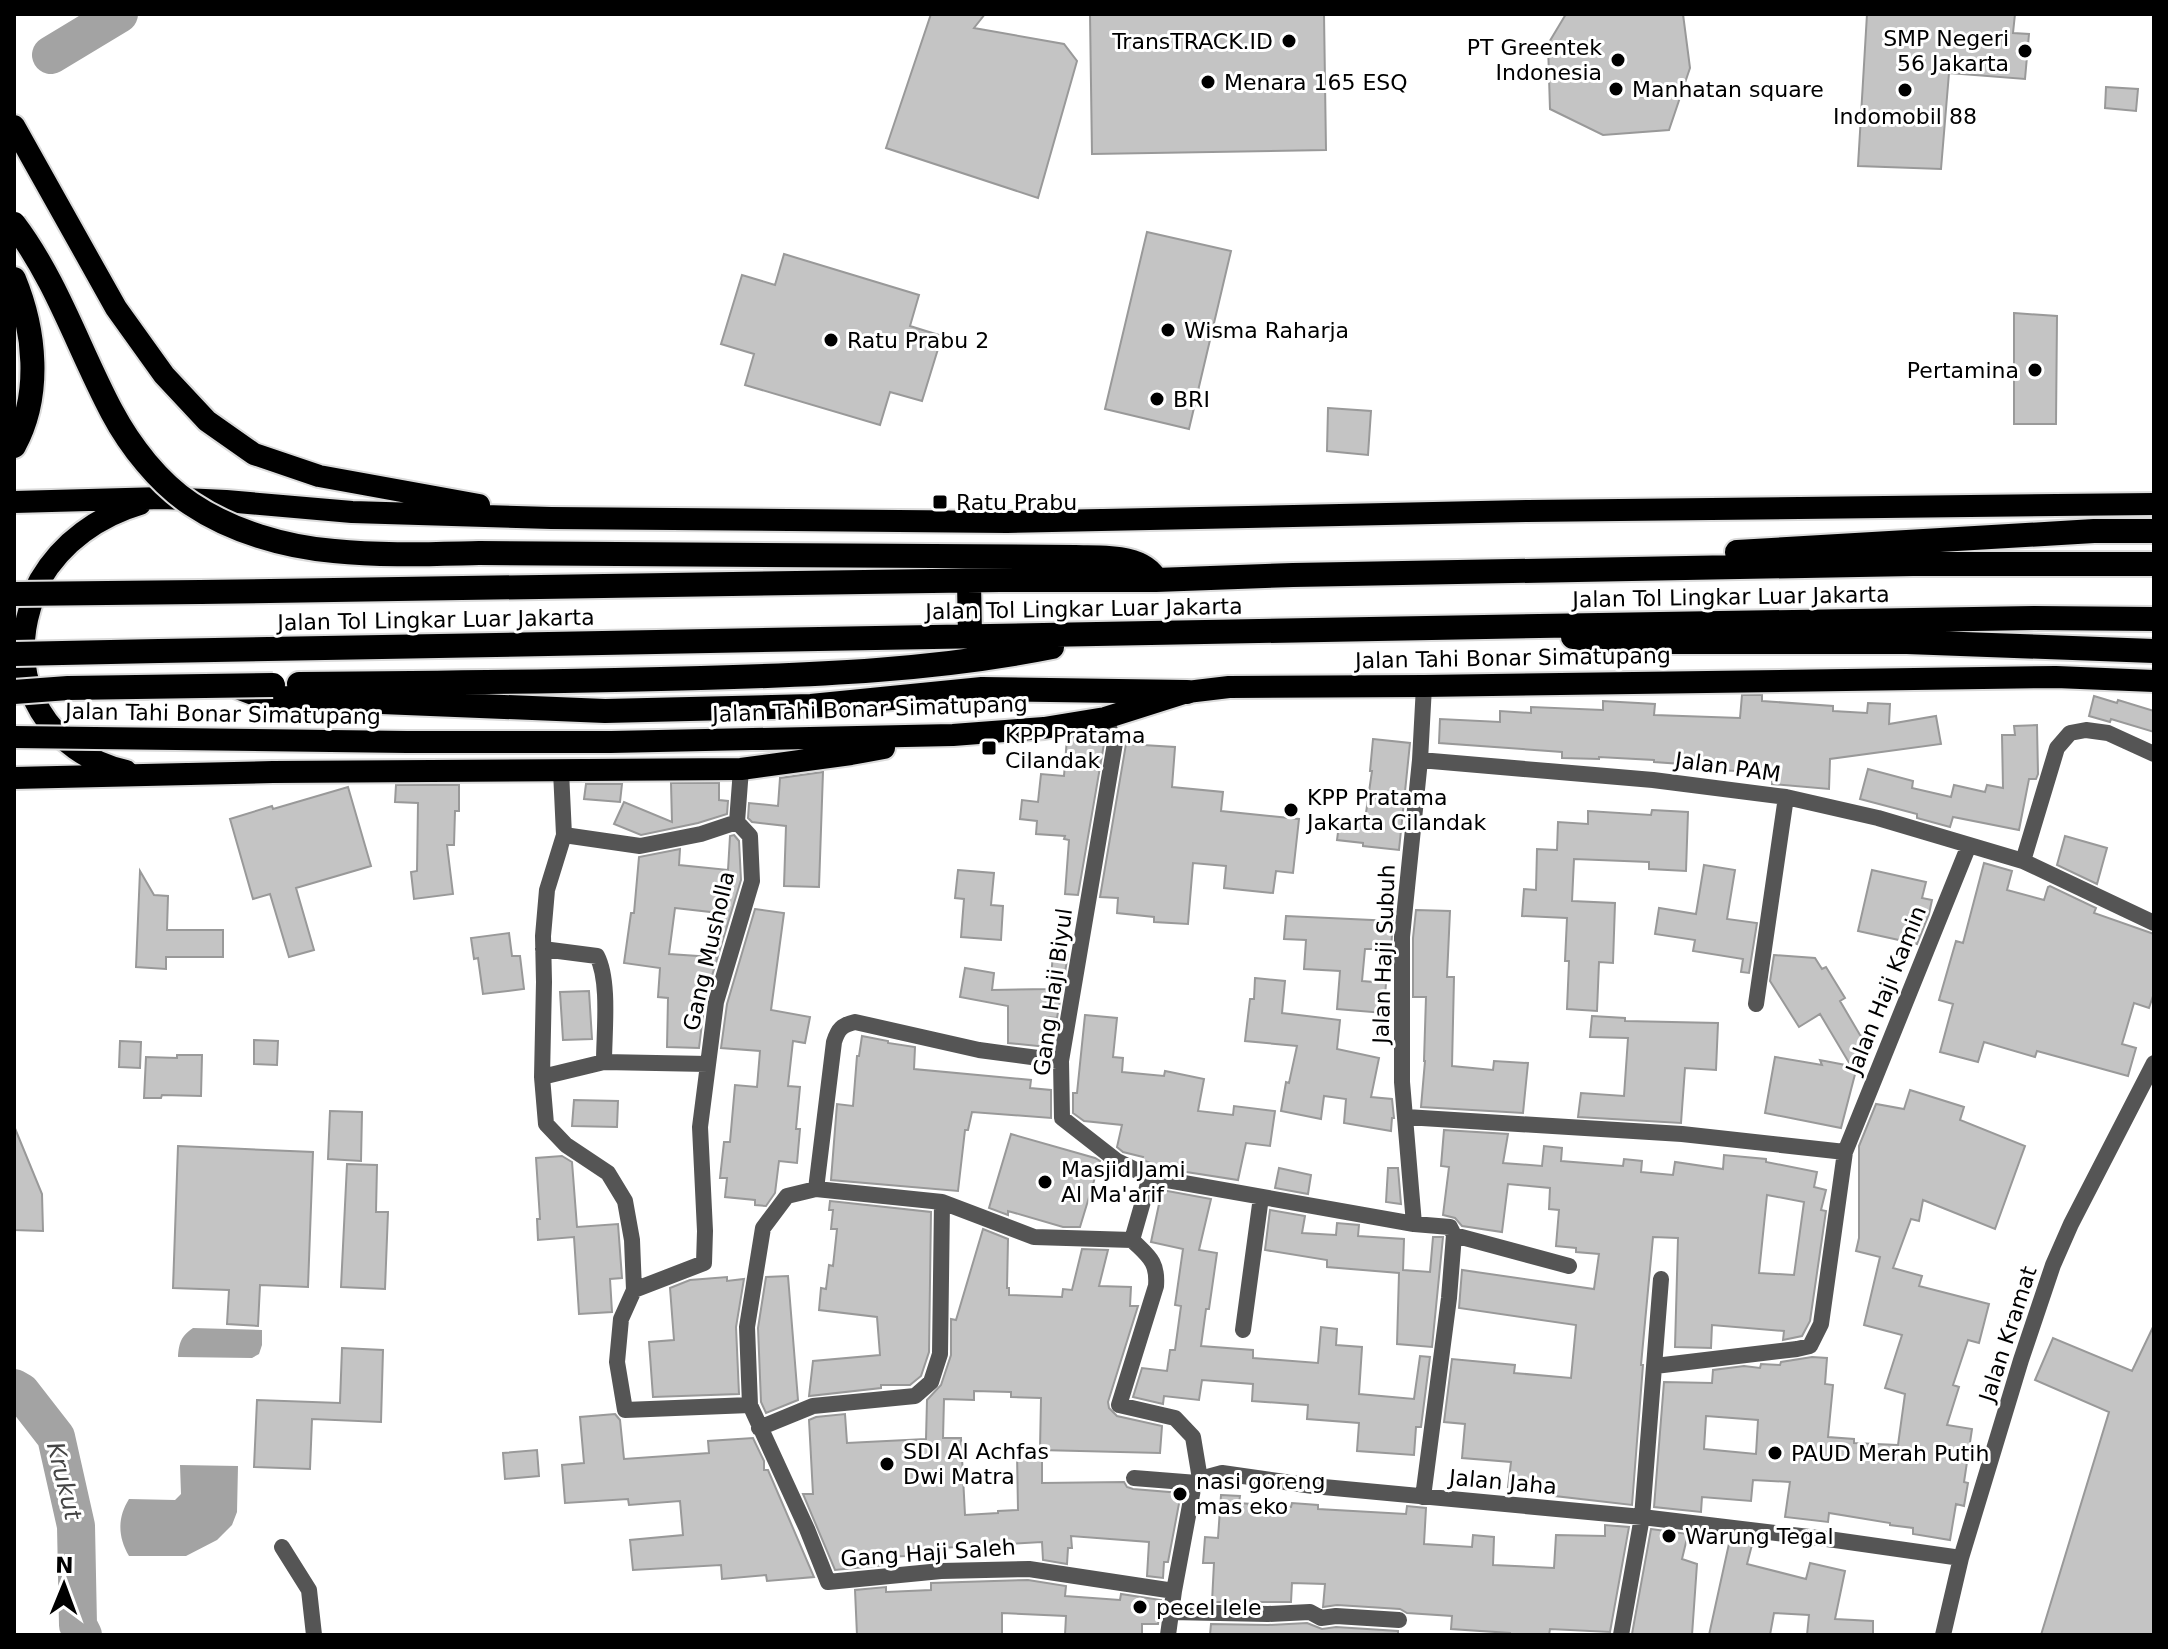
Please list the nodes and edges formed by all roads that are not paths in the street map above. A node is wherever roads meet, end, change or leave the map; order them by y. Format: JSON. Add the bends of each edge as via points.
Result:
{"nodes":[{"id":1,"x":14,"y":126,"type":"edge"},
{"id":2,"x":14,"y":224,"type":"edge"},
{"id":3,"x":14,"y":279,"type":"edge"},
{"id":4,"x":14,"y":446,"type":"edge"},
{"id":5,"x":163,"y":498,"type":"junction"},
{"id":6,"x":14,"y":502,"type":"edge"},
{"id":7,"x":2154,"y":504,"type":"edge"},
{"id":8,"x":551,"y":518,"type":"junction"},
{"id":9,"x":2154,"y":531,"type":"edge"},
{"id":10,"x":2154,"y":564,"type":"edge"},
{"id":11,"x":1609,"y":570,"type":"junction"},
{"id":12,"x":1156,"y":580,"type":"junction"},
{"id":13,"x":969,"y":581,"type":"junction"},
{"id":14,"x":14,"y":594,"type":"edge"},
{"id":15,"x":2154,"y":619,"type":"edge"},
{"id":16,"x":1539,"y":626,"type":"junction"},
{"id":17,"x":1117,"y":634,"type":"junction"},
{"id":18,"x":970,"y":637,"type":"junction"},
{"id":19,"x":2154,"y":651,"type":"edge"},
{"id":20,"x":17,"y":664,"type":"edge"},
{"id":21,"x":2154,"y":681,"type":"edge"},
{"id":22,"x":234,"y":685,"type":"junction"},
{"id":23,"x":1424,"y":686,"type":"junction"},
{"id":24,"x":14,"y":692,"type":"edge"},
{"id":25,"x":1187,"y":692,"type":"junction"},
{"id":26,"x":1105,"y":718,"type":"junction"},
{"id":27,"x":944,"y":735,"type":"junction"},
{"id":28,"x":14,"y":737,"type":"edge"},
{"id":29,"x":2154,"y":754,"type":"edge"},
{"id":30,"x":1420,"y":760,"type":"junction"},
{"id":31,"x":741,"y":769,"type":"junction"},
{"id":32,"x":561,"y":771,"type":"junction"},
{"id":33,"x":151,"y":776,"type":"junction"},
{"id":34,"x":14,"y":778,"type":"edge"},
{"id":35,"x":1786,"y":797,"type":"junction"},
{"id":36,"x":737,"y":822,"type":"junction"},
{"id":37,"x":564,"y":835,"type":"junction"},
{"id":38,"x":1969,"y":845,"type":"junction"},
{"id":39,"x":2023,"y":861,"type":"junction"},
{"id":40,"x":2154,"y":923,"type":"edge"},
{"id":41,"x":543,"y":949,"type":"junction"},
{"id":42,"x":1756,"y":1004,"type":"dead end"},
{"id":43,"x":1061,"y":1061,"type":"junction"},
{"id":44,"x":604,"y":1062,"type":"junction"},
{"id":45,"x":2154,"y":1063,"type":"edge"},
{"id":46,"x":708,"y":1064,"type":"junction"},
{"id":47,"x":542,"y":1077,"type":"junction"},
{"id":48,"x":1406,"y":1117,"type":"junction"},
{"id":49,"x":1845,"y":1152,"type":"junction"},
{"id":50,"x":1150,"y":1177,"type":"junction"},
{"id":51,"x":816,"y":1189,"type":"junction"},
{"id":52,"x":1261,"y":1197,"type":"junction"},
{"id":53,"x":942,"y":1202,"type":"junction"},
{"id":54,"x":1414,"y":1224,"type":"junction"},
{"id":55,"x":1454,"y":1235,"type":"junction"},
{"id":56,"x":1132,"y":1240,"type":"junction"},
{"id":57,"x":1569,"y":1266,"type":"dead end"},
{"id":58,"x":1661,"y":1279,"type":"dead end"},
{"id":59,"x":634,"y":1290,"type":"junction"},
{"id":60,"x":1243,"y":1330,"type":"dead end"},
{"id":61,"x":1655,"y":1366,"type":"junction"},
{"id":62,"x":750,"y":1405,"type":"junction"},
{"id":63,"x":759,"y":1428,"type":"junction"},
{"id":64,"x":1134,"y":1478,"type":"dead end"},
{"id":65,"x":1198,"y":1481,"type":"junction"},
{"id":66,"x":1423,"y":1497,"type":"junction"},
{"id":67,"x":1642,"y":1517,"type":"junction"},
{"id":68,"x":282,"y":1547,"type":"dead end"},
{"id":69,"x":1961,"y":1558,"type":"junction"},
{"id":70,"x":1174,"y":1591,"type":"junction"},
{"id":71,"x":1171,"y":1612,"type":"junction"},
{"id":72,"x":1399,"y":1620,"type":"dead end"},
{"id":73,"x":314,"y":1635,"type":"edge"},
{"id":74,"x":1168,"y":1635,"type":"edge"},
{"id":75,"x":1621,"y":1635,"type":"edge"},
{"id":76,"x":1943,"y":1635,"type":"edge"}],
"edges":[{"from":1,"to":8,"type":"highway","via":[[116,308],[164,375],[207,421],[254,454],[319,476]]},
{"from":2,"to":12,"type":"highway","bridge":true,"via":[[45,273],[126,436],[190,503],[248,532],[332,551],[1075,557],[1137,563]]},
{"from":3,"to":4,"type":"highway","via":[[30,335],[32,376],[30,400]]},
{"from":5,"to":6,"type":"highway"},
{"from":5,"to":8,"type":"highway","via":[[352,512]]},
{"from":5,"to":20,"type":"highway","via":[[104,518],[55,558],[30,608]]},
{"from":7,"to":8,"type":"highway","via":[[1042,522]]},
{"from":9,"to":11,"type":"highway","via":[[1678,555]]},
{"from":10,"to":11,"type":"highway","name":"Jalan Tol Lingkar Luar Jakarta"},
{"from":11,"to":12,"type":"highway","name":"Jalan Tol Lingkar Luar Jakarta"},
{"from":12,"to":13,"type":"highway","name":"Jalan Tol Lingkar Luar Jakarta"},
{"from":13,"to":14,"type":"highway","name":"Jalan Tol Lingkar Luar Jakarta","bridge":true},
{"from":13,"to":18,"type":"highway"},
{"from":15,"to":16,"type":"highway","name":"Jalan Tol Lingkar Luar Jakarta"},
{"from":16,"to":17,"type":"highway","name":"Jalan Tol Lingkar Luar Jakarta"},
{"from":16,"to":19,"type":"highway","via":[[1606,642],[1907,642]]},
{"from":17,"to":18,"type":"highway","name":"Jalan Tol Lingkar Luar Jakarta"},
{"from":17,"to":22,"type":"highway","bridge":true,"via":[[950,663],[771,676]]},
{"from":18,"to":20,"type":"highway","name":"Jalan Tol Lingkar Luar Jakarta","bridge":true},
{"from":20,"to":33,"type":"highway","via":[[49,723],[70,745],[109,766]]},
{"from":21,"to":23,"type":"highway","name":"Jalan Tahi Bonar Simatupang","via":[[2056,677]]},
{"from":22,"to":24,"type":"highway","bridge":true},
{"from":22,"to":25,"type":"highway","via":[[261,696],[605,711],[811,706],[982,689]]},
{"from":23,"to":25,"type":"highway","name":"Jalan Tahi Bonar Simatupang"},
{"from":23,"to":30,"type":"street","name":"Jalan Haji Subuh"},
{"from":25,"to":26,"type":"highway","name":"Jalan Tahi Bonar Simatupang"},
{"from":26,"to":27,"type":"highway","name":"Jalan Tahi Bonar Simatupang"},
{"from":26,"to":43,"type":"street","name":"Gang Haji Biyul","via":[[1115,743]]},
{"from":27,"to":28,"type":"highway","name":"Jalan Tahi Bonar Simatupang","bridge":true,"via":[[611,742]]},
{"from":27,"to":31,"type":"highway"},
{"from":29,"to":39,"type":"street","via":[[2108,733],[2070,733],[2057,748]]},
{"from":30,"to":35,"type":"street","name":"Jalan PAM"},
{"from":30,"to":48,"type":"street","name":"Jalan Haji Subuh","via":[[1402,937]]},
{"from":31,"to":32,"type":"highway"},
{"from":31,"to":36,"type":"street","name":"Gang Musholla"},
{"from":32,"to":33,"type":"highway"},
{"from":32,"to":37,"type":"street"},
{"from":33,"to":34,"type":"highway"},
{"from":35,"to":38,"type":"street","name":"Jalan PAM"},
{"from":35,"to":42,"type":"street"},
{"from":36,"to":37,"type":"street","via":[[640,846]]},
{"from":36,"to":46,"type":"street","name":"Gang Musholla","via":[[750,836],[752,881],[716,1002]]},
{"from":37,"to":41,"type":"street","via":[[547,890]]},
{"from":38,"to":39,"type":"street","name":"Jalan PAM"},
{"from":38,"to":49,"type":"street","name":"Jalan Haji Kamin"},
{"from":39,"to":40,"type":"street","name":"Jalan PAM"},
{"from":41,"to":44,"type":"street","via":[[597,956],[602,965]]},
{"from":41,"to":47,"type":"street"},
{"from":43,"to":50,"type":"street","name":"Gang Haji Biyul","via":[[1062,1118],[1117,1161]]},
{"from":43,"to":51,"type":"street","via":[[979,1050],[855,1022],[843,1025],[834,1042]]},
{"from":44,"to":46,"type":"street"},
{"from":44,"to":47,"type":"street"},
{"from":45,"to":69,"type":"street","name":"Jalan Kramat","via":[[2053,1265]]},
{"from":46,"to":59,"type":"street","name":"Gang Musholla","via":[[700,1127],[704,1263]]},
{"from":47,"to":59,"type":"street","via":[[546,1124],[566,1145],[608,1173],[625,1201]]},
{"from":48,"to":49,"type":"street","via":[[1682,1134]]},
{"from":48,"to":54,"type":"street","name":"Jalan Haji Subuh"},
{"from":49,"to":61,"type":"street","name":"Jalan Haji Kamin","via":[[1821,1324],[1810,1346]]},
{"from":50,"to":52,"type":"street"},
{"from":50,"to":56,"type":"street"},
{"from":51,"to":53,"type":"street"},
{"from":51,"to":62,"type":"street","via":[[787,1196],[763,1228],[747,1327]]},
{"from":52,"to":54,"type":"street"},
{"from":52,"to":60,"type":"street"},
{"from":53,"to":56,"type":"street","via":[[1034,1237]]},
{"from":53,"to":63,"type":"street","via":[[940,1354],[931,1382],[915,1396],[813,1406]]},
{"from":54,"to":55,"type":"street","via":[[1450,1227]]},
{"from":55,"to":57,"type":"street"},
{"from":55,"to":66,"type":"street"},
{"from":56,"to":65,"type":"street","via":[[1155,1263],[1157,1274],[1119,1405],[1175,1418],[1193,1437]]},
{"from":58,"to":61,"type":"street"},
{"from":59,"to":62,"type":"street","via":[[621,1319],[617,1362],[625,1410]]},
{"from":61,"to":67,"type":"street"},
{"from":62,"to":63,"type":"street"},
{"from":63,"to":70,"type":"street","name":"Gang Haji Saleh","via":[[828,1582],[1029,1569]]},
{"from":64,"to":65,"type":"street","name":"Jalan Jaha"},
{"from":65,"to":66,"type":"street","name":"Jalan Jaha","via":[[1222,1473]]},
{"from":65,"to":70,"type":"street"},
{"from":66,"to":67,"type":"street","name":"Jalan Jaha"},
{"from":67,"to":69,"type":"street","name":"Jalan Jaha"},
{"from":67,"to":75,"type":"street"},
{"from":68,"to":73,"type":"street","via":[[309,1590]]},
{"from":69,"to":76,"type":"street","name":"Jalan Kramat"},
{"from":70,"to":71,"type":"street"},
{"from":71,"to":72,"type":"street","via":[[1310,1612],[1321,1618]]},
{"from":71,"to":74,"type":"street"}]}
